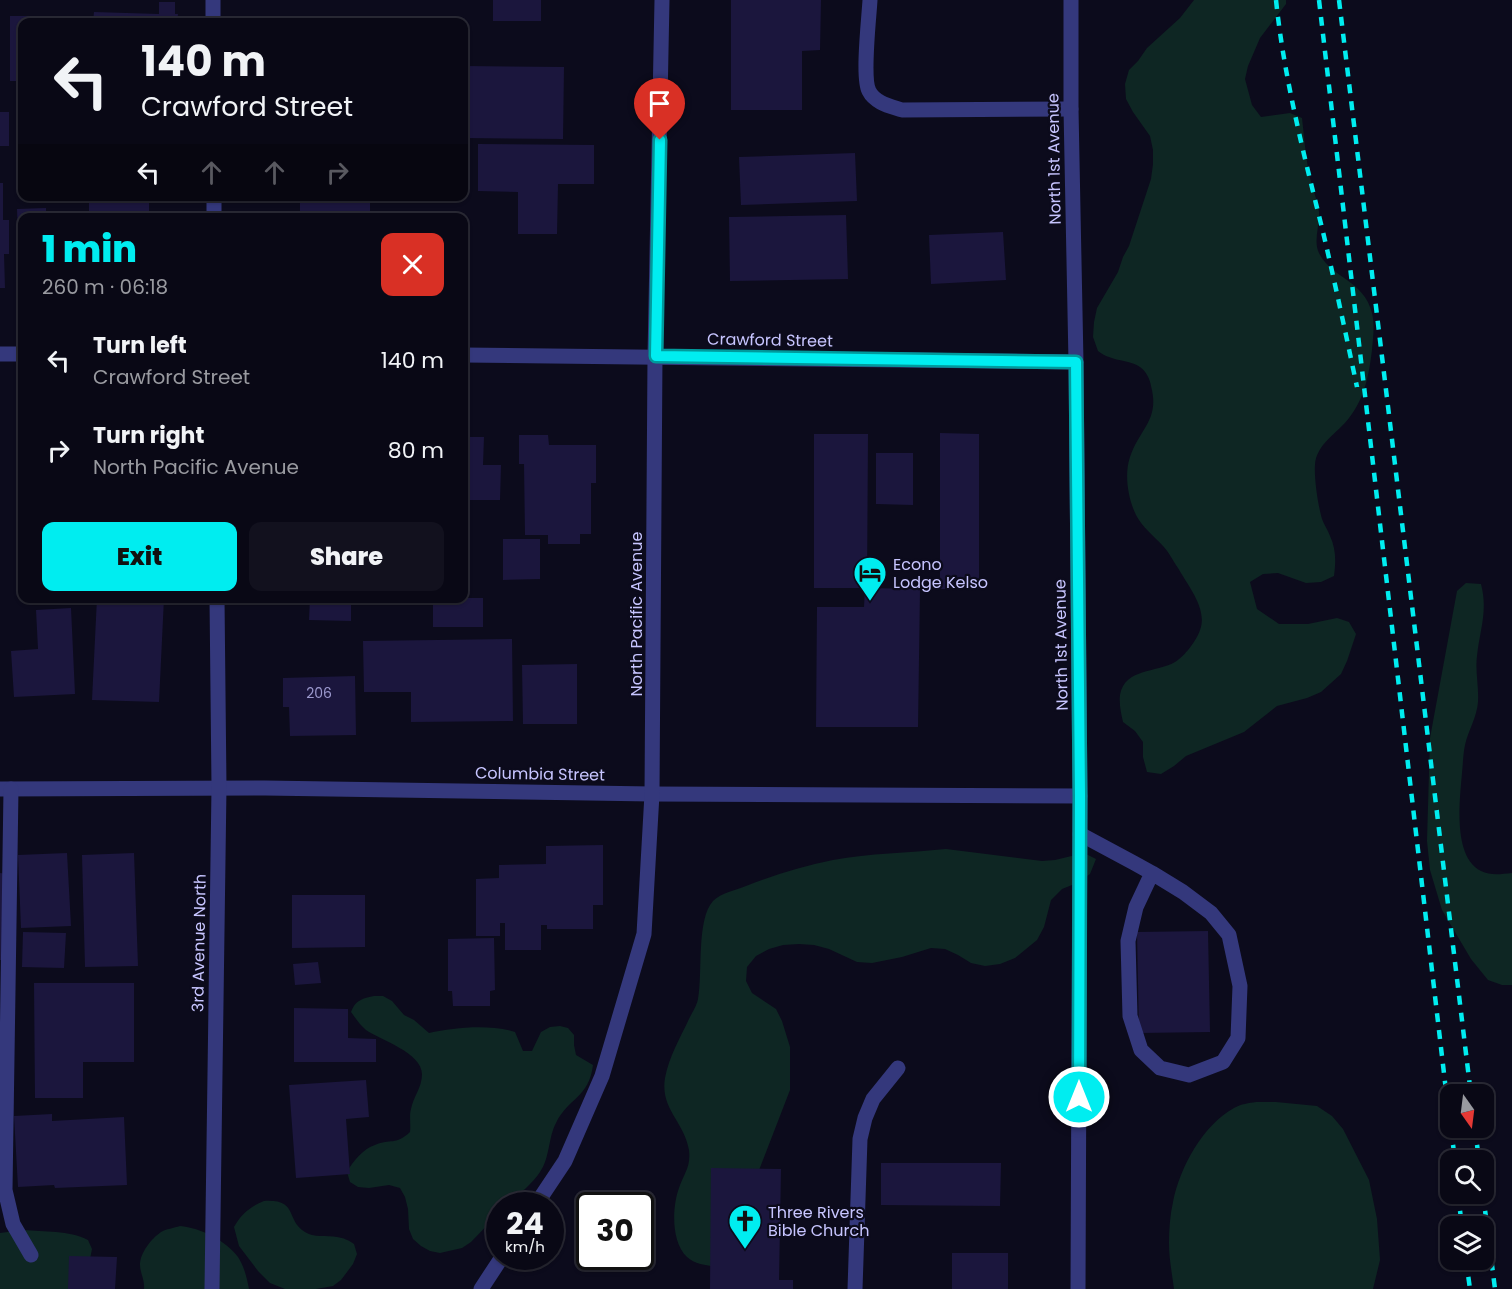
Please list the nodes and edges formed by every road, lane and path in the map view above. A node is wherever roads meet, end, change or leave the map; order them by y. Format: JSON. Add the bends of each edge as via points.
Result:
{"nodes":[{"id":1,"x":213,"y":0,"type":"edge"},
{"id":2,"x":662,"y":0,"type":"edge"},
{"id":3,"x":870,"y":0,"type":"edge"},
{"id":4,"x":1071,"y":0,"type":"edge"},
{"id":5,"x":213,"y":18,"type":"edge"},
{"id":6,"x":1071,"y":108,"type":"junction"},
{"id":7,"x":0,"y":354,"type":"edge"},
{"id":8,"x":18,"y":354,"type":"edge"},
{"id":9,"x":468,"y":355,"type":"edge"},
{"id":10,"x":656,"y":356,"type":"junction"},
{"id":11,"x":1076,"y":362,"type":"junction"},
{"id":12,"x":217,"y":603,"type":"edge"},
{"id":13,"x":219,"y":787,"type":"junction"},
{"id":14,"x":5,"y":789,"type":"edge"},
{"id":15,"x":652,"y":794,"type":"junction"},
{"id":16,"x":1080,"y":796,"type":"junction"},
{"id":17,"x":1080,"y":834,"type":"junction"},
{"id":18,"x":1152,"y":873,"type":"junction"},
{"id":19,"x":898,"y":1068,"type":"dead end"},
{"id":20,"x":544,"y":1192,"type":"edge"},
{"id":21,"x":31,"y":1255,"type":"dead end"},
{"id":22,"x":493,"y":1270,"type":"edge"},
{"id":23,"x":212,"y":1289,"type":"edge"},
{"id":24,"x":481,"y":1289,"type":"edge"},
{"id":25,"x":855,"y":1289,"type":"edge"},
{"id":26,"x":1078,"y":1289,"type":"edge"}],
"edges":[{"from":1,"to":5,"type":"street"},
{"from":2,"to":10,"type":"street","name":"North Pacific Avenue"},
{"from":3,"to":6,"type":"street","via":[[866,70],[868,91],[879,102],[902,110]]},
{"from":4,"to":6,"type":"street","name":"North 1st Avenue"},
{"from":6,"to":11,"type":"street","name":"North 1st Avenue"},
{"from":7,"to":8,"type":"street"},
{"from":9,"to":10,"type":"street","name":"Crawford Street"},
{"from":10,"to":11,"type":"street","name":"Crawford Street"},
{"from":10,"to":15,"type":"street","name":"North Pacific Avenue"},
{"from":11,"to":16,"type":"street","name":"North 1st Avenue"},
{"from":12,"to":13,"type":"street","name":"3rd Avenue North"},
{"from":13,"to":14,"type":"street","name":"Columbia Street"},
{"from":13,"to":15,"type":"street","name":"Columbia Street"},
{"from":13,"to":23,"type":"street","name":"3rd Avenue North"},
{"from":14,"to":21,"type":"street","via":[[5,1190],[13,1224]]},
{"from":15,"to":16,"type":"street","name":"Columbia Street"},
{"from":15,"to":20,"type":"street","name":"North Pacific Avenue","via":[[644,934],[602,1076],[565,1161]]},
{"from":16,"to":17,"type":"street","name":"North 1st Avenue"},
{"from":17,"to":18,"type":"street"},
{"from":17,"to":26,"type":"street","name":"North 1st Avenue"},
{"from":18,"to":18,"type":"street","via":[[1211,913],[1229,936],[1240,986],[1238,1038],[1223,1062],[1189,1075],[1160,1068],[1141,1050],[1130,1016],[1128,941],[1136,907]]},
{"from":19,"to":25,"type":"street","via":[[873,1099],[860,1139]]},
{"from":22,"to":24,"type":"street"}]}
